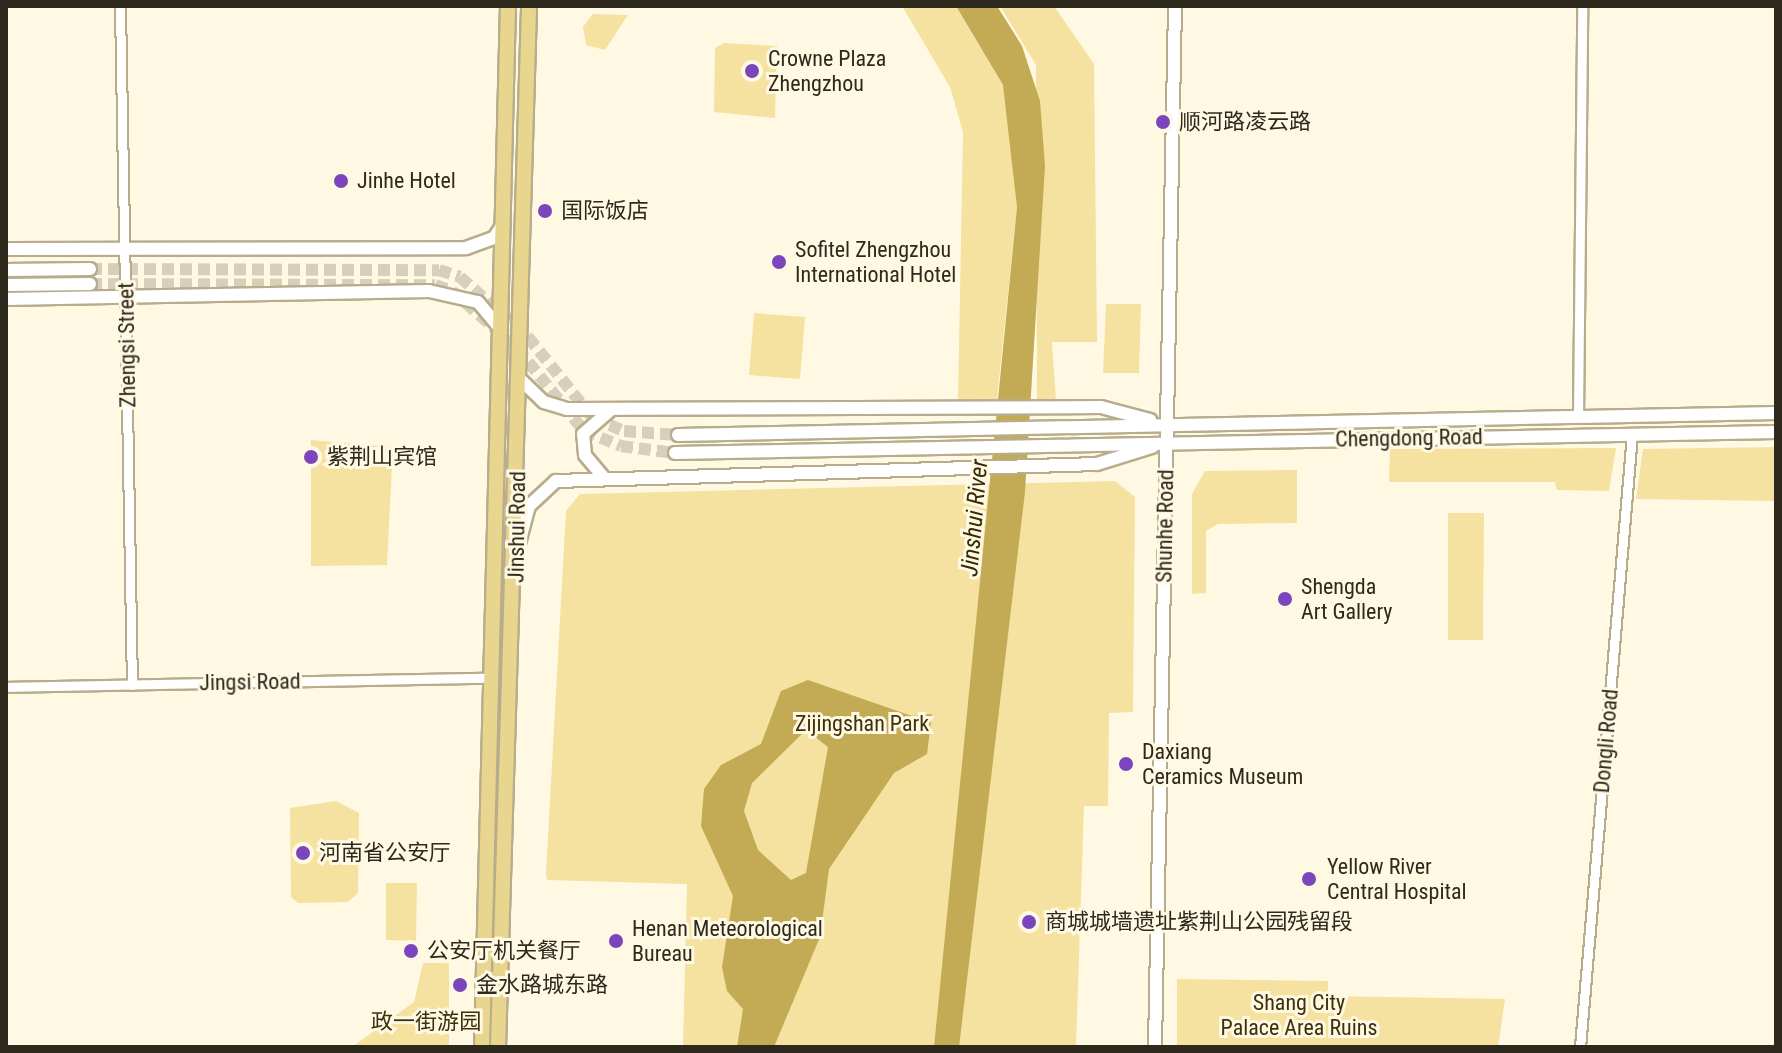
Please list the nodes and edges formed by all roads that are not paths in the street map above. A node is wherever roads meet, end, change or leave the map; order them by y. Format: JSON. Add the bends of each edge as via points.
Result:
{"nodes":[{"id":1,"x":120,"y":6,"type":"edge"},
{"id":2,"x":508,"y":6,"type":"edge"},
{"id":3,"x":529,"y":6,"type":"edge"},
{"id":4,"x":1175,"y":6,"type":"edge"},
{"id":5,"x":1582,"y":6,"type":"edge"},
{"id":6,"x":503,"y":224,"type":"junction"},
{"id":7,"x":6,"y":249,"type":"edge"},
{"id":8,"x":126,"y":249,"type":"junction"},
{"id":9,"x":90,"y":269,"type":"tunnel mouth"},
{"id":10,"x":6,"y":270,"type":"edge"},
{"id":11,"x":90,"y":284,"type":"tunnel mouth"},
{"id":12,"x":6,"y":285,"type":"edge"},
{"id":13,"x":126,"y":297,"type":"junction"},
{"id":14,"x":6,"y":299,"type":"edge"},
{"id":15,"x":501,"y":329,"type":"junction"},
{"id":16,"x":521,"y":380,"type":"junction"},
{"id":17,"x":614,"y":409,"type":"junction"},
{"id":18,"x":1776,"y":413,"type":"edge"},
{"id":19,"x":1578,"y":416,"type":"junction"},
{"id":20,"x":1166,"y":424,"type":"junction"},
{"id":21,"x":1776,"y":432,"type":"edge"},
{"id":22,"x":1632,"y":434,"type":"junction"},
{"id":23,"x":678,"y":435,"type":"tunnel mouth"},
{"id":24,"x":1167,"y":443,"type":"junction"},
{"id":25,"x":675,"y":453,"type":"tunnel mouth"},
{"id":26,"x":605,"y":479,"type":"junction"},
{"id":27,"x":517,"y":551,"type":"junction"},
{"id":28,"x":493,"y":678,"type":"junction"},
{"id":29,"x":132,"y":685,"type":"junction"},
{"id":30,"x":6,"y":687,"type":"edge"},
{"id":31,"x":482,"y":1047,"type":"edge"},
{"id":32,"x":498,"y":1047,"type":"edge"},
{"id":33,"x":1155,"y":1047,"type":"edge"},
{"id":34,"x":1580,"y":1047,"type":"edge"}],
"edges":[{"from":1,"to":8,"type":"street","name":"Zhengsi Street"},
{"from":2,"to":6,"type":"main road","name":"Jinshui Road"},
{"from":3,"to":16,"type":"main road","name":"Jinshui Road"},
{"from":4,"to":20,"type":"main road","name":"Shunhe Road"},
{"from":5,"to":19,"type":"street"},
{"from":6,"to":8,"type":"main road","via":[[494,238],[466,248]]},
{"from":6,"to":15,"type":"main road","name":"Jinshui Road"},
{"from":7,"to":8,"type":"main road"},
{"from":8,"to":13,"type":"street","name":"Zhengsi Street"},
{"from":9,"to":10,"type":"main road"},
{"from":11,"to":12,"type":"main road"},
{"from":13,"to":14,"type":"main road"},
{"from":13,"to":15,"type":"main road","via":[[461,294]]},
{"from":13,"to":29,"type":"street","name":"Zhengsi Street"},
{"from":15,"to":28,"type":"main road","name":"Jinshui Road"},
{"from":16,"to":17,"type":"main road","via":[[553,406]]},
{"from":16,"to":27,"type":"main road","name":"Jinshui Road"},
{"from":17,"to":20,"type":"main road","via":[[1101,407]]},
{"from":17,"to":26,"type":"main road","via":[[583,434],[585,455]]},
{"from":18,"to":19,"type":"main road","name":"Chengdong Road"},
{"from":19,"to":20,"type":"main road","name":"Chengdong Road"},
{"from":20,"to":23,"type":"main road","name":"Chengdong Road"},
{"from":20,"to":24,"type":"main road","name":"Shunhe Road"},
{"from":21,"to":22,"type":"main road","name":"Chengdong Road"},
{"from":22,"to":24,"type":"main road","name":"Chengdong Road"},
{"from":22,"to":34,"type":"street","name":"Dongli Road"},
{"from":24,"to":25,"type":"main road","name":"Chengdong Road"},
{"from":24,"to":26,"type":"main road","via":[[1097,464]]},
{"from":24,"to":33,"type":"main road","name":"Shunhe Road"},
{"from":26,"to":27,"type":"main road","via":[[544,486],[529,506]]},
{"from":27,"to":32,"type":"main road","name":"Jinshui Road"},
{"from":28,"to":29,"type":"street","name":"Jingsi Road"},
{"from":28,"to":31,"type":"main road","name":"Jinshui Road"},
{"from":29,"to":30,"type":"street","name":"Jingsi Road"}]}
